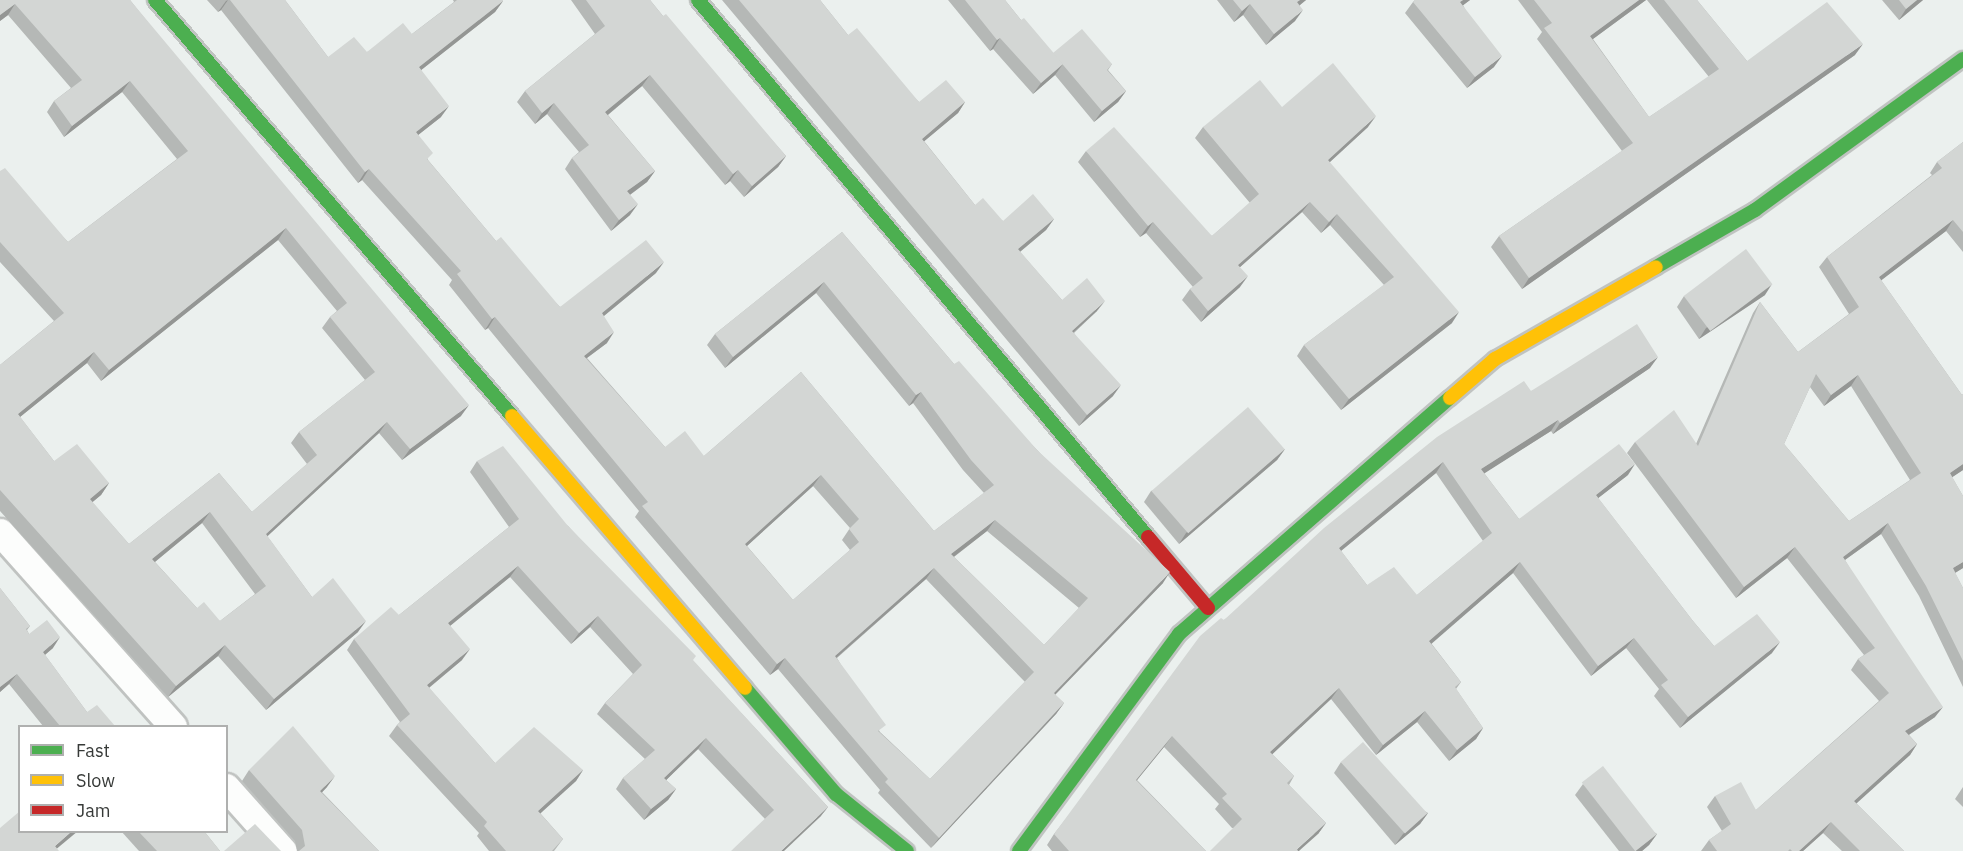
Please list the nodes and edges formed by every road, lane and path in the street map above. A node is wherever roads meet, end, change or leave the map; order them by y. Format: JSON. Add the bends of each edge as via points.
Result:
{"nodes":[{"id":1,"x":155,"y":0,"type":"edge"},
{"id":2,"x":698,"y":0,"type":"edge"},
{"id":3,"x":1963,"y":58,"type":"edge"},
{"id":4,"x":0,"y":532,"type":"edge"},
{"id":5,"x":1208,"y":608,"type":"junction"},
{"id":6,"x":171,"y":725,"type":"edge"},
{"id":7,"x":228,"y":789,"type":"edge"},
{"id":8,"x":283,"y":851,"type":"edge"},
{"id":9,"x":907,"y":851,"type":"edge"},
{"id":10,"x":1019,"y":851,"type":"edge"}],
"edges":[{"from":1,"to":9,"type":"street","via":[[836,795]]},
{"from":2,"to":5,"type":"street"},
{"from":3,"to":5,"type":"street","via":[[1755,210],[1495,359]]},
{"from":4,"to":6,"type":"street"},
{"from":5,"to":10,"type":"street","via":[[1179,633]]},
{"from":7,"to":8,"type":"street"}]}
